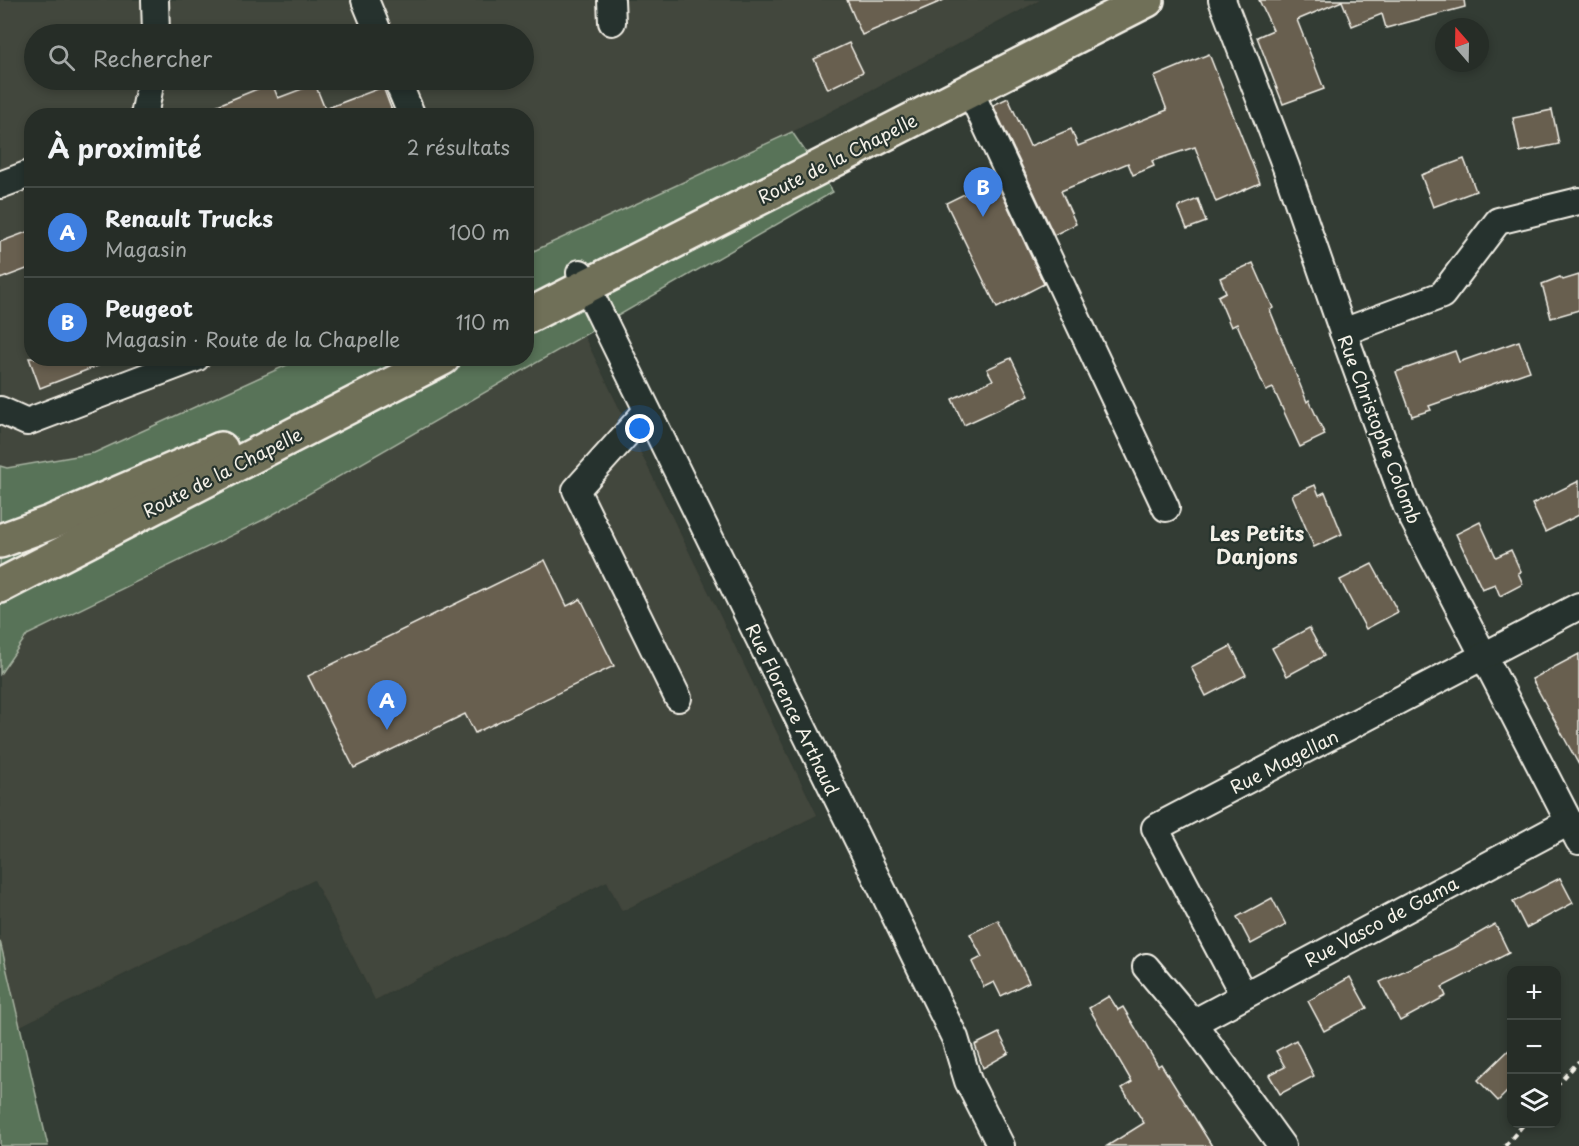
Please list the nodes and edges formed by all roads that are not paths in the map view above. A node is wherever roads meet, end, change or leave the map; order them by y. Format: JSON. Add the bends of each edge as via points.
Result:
{"nodes":[{"id":1,"x":155,"y":0,"type":"edge"},
{"id":2,"x":365,"y":0,"type":"edge"},
{"id":3,"x":1096,"y":0,"type":"edge"},
{"id":4,"x":1147,"y":0,"type":"edge"},
{"id":5,"x":1222,"y":0,"type":"edge"},
{"id":6,"x":156,"y":24,"type":"edge"},
{"id":7,"x":375,"y":24,"type":"edge"},
{"id":8,"x":969,"y":89,"type":"junction"},
{"id":9,"x":149,"y":90,"type":"edge"},
{"id":10,"x":401,"y":90,"type":"edge"},
{"id":11,"x":146,"y":108,"type":"edge"},
{"id":12,"x":409,"y":108,"type":"edge"},
{"id":13,"x":24,"y":176,"type":"edge"},
{"id":14,"x":0,"y":185,"type":"edge"},
{"id":15,"x":1579,"y":201,"type":"edge"},
{"id":16,"x":584,"y":280,"type":"junction"},
{"id":17,"x":534,"y":297,"type":"edge"},
{"id":18,"x":534,"y":312,"type":"edge"},
{"id":19,"x":1343,"y":332,"type":"junction"},
{"id":20,"x":175,"y":366,"type":"edge"},
{"id":21,"x":396,"y":366,"type":"edge"},
{"id":22,"x":427,"y":366,"type":"edge"},
{"id":23,"x":0,"y":410,"type":"edge"},
{"id":24,"x":647,"y":411,"type":"junction"},
{"id":25,"x":1166,"y":508,"type":"dead end"},
{"id":26,"x":0,"y":541,"type":"edge"},
{"id":27,"x":0,"y":586,"type":"edge"},
{"id":28,"x":1579,"y":606,"type":"edge"},
{"id":29,"x":1484,"y":657,"type":"junction"},
{"id":30,"x":678,"y":698,"type":"dead end"},
{"id":31,"x":1574,"y":831,"type":"edge"},
{"id":32,"x":1146,"y":967,"type":"dead end"},
{"id":33,"x":1243,"y":994,"type":"junction"},
{"id":34,"x":1193,"y":1023,"type":"junction"},
{"id":35,"x":1001,"y":1146,"type":"edge"},
{"id":36,"x":1282,"y":1146,"type":"edge"}],
"edges":[{"from":1,"to":6,"type":"street"},
{"from":2,"to":7,"type":"street"},
{"from":3,"to":16,"type":"main road","name":"Route de la Chapelle"},
{"from":4,"to":8,"type":"main road","name":"Route de la Chapelle"},
{"from":5,"to":19,"type":"street","name":"Rue Christophe Colomb"},
{"from":8,"to":16,"type":"main road","name":"Route de la Chapelle"},
{"from":8,"to":25,"type":"street"},
{"from":9,"to":11,"type":"street"},
{"from":10,"to":12,"type":"street"},
{"from":13,"to":14,"type":"street"},
{"from":15,"to":19,"type":"street","via":[[1498,221],[1442,295]]},
{"from":16,"to":17,"type":"main road","name":"Route de la Chapelle"},
{"from":16,"to":18,"type":"main road","name":"Route de la Chapelle"},
{"from":16,"to":24,"type":"street","name":"Rue Florence Arthaud"},
{"from":19,"to":29,"type":"street","name":"Rue Christophe Colomb","via":[[1407,507]]},
{"from":20,"to":23,"type":"street","via":[[27,422]]},
{"from":21,"to":26,"type":"main road","name":"Route de la Chapelle","via":[[182,467]]},
{"from":22,"to":27,"type":"main road","name":"Route de la Chapelle"},
{"from":24,"to":30,"type":"street","via":[[576,490]]},
{"from":24,"to":35,"type":"street","name":"Rue Florence Arthaud","via":[[950,1028],[968,1081]]},
{"from":28,"to":29,"type":"street","name":"Rue Magellan"},
{"from":29,"to":31,"type":"street","name":"Rue Christophe Colomb"},
{"from":29,"to":33,"type":"street","name":"Rue Magellan","via":[[1155,828]]},
{"from":31,"to":33,"type":"street","name":"Rue Vasco de Gama"},
{"from":32,"to":34,"type":"street"},
{"from":33,"to":34,"type":"street","name":"Rue Vasco de Gama"},
{"from":34,"to":36,"type":"street"}]}
